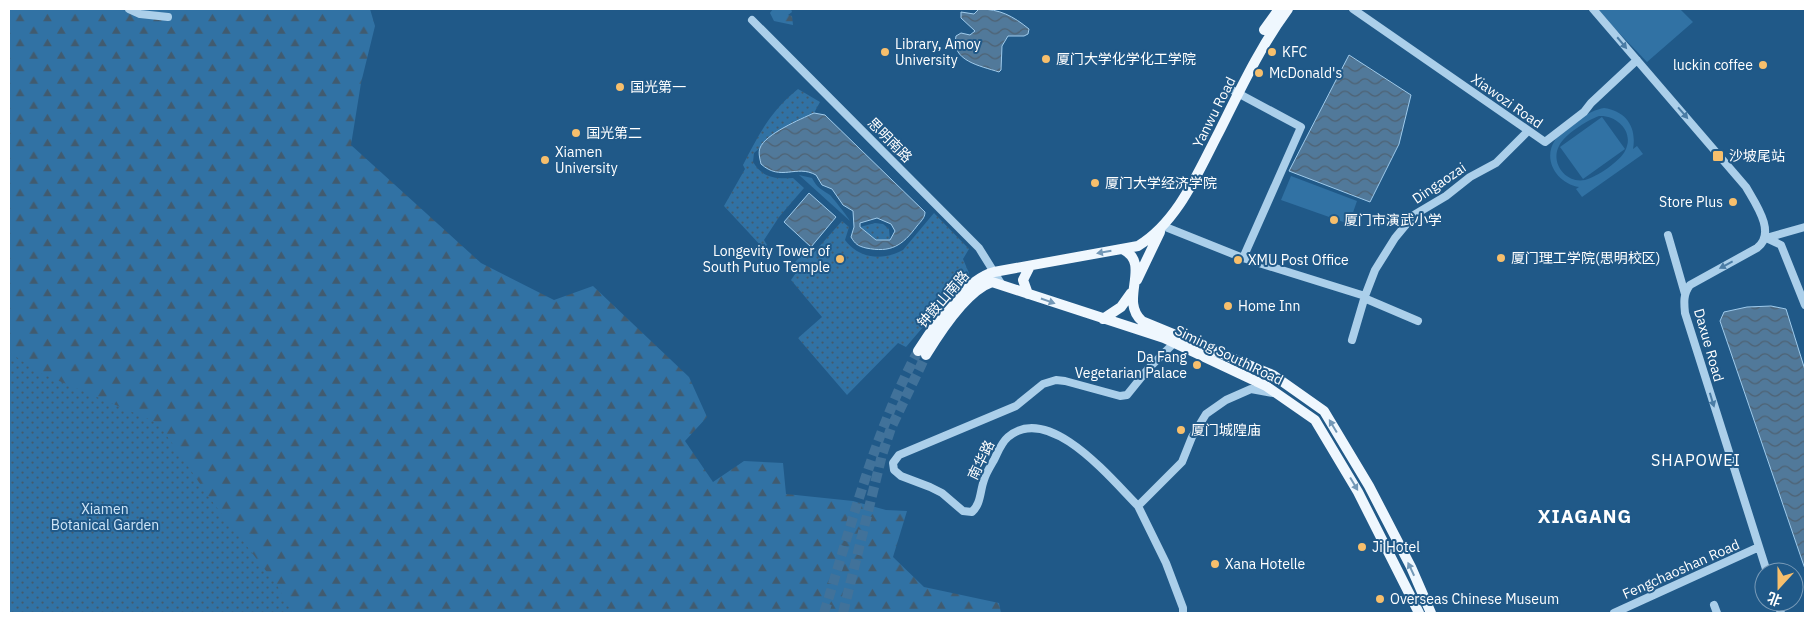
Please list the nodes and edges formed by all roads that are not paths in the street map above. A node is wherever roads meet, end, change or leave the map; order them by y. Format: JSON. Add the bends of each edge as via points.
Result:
{"nodes":[{"id":1,"x":129,"y":9,"type":"edge"},
{"id":2,"x":1279,"y":9,"type":"edge"},
{"id":3,"x":1288,"y":9,"type":"edge"},
{"id":4,"x":1353,"y":9,"type":"edge"},
{"id":5,"x":1593,"y":9,"type":"edge"},
{"id":6,"x":168,"y":17,"type":"dead end"},
{"id":7,"x":752,"y":20,"type":"dead end"},
{"id":8,"x":1637,"y":60,"type":"junction"},
{"id":9,"x":1236,"y":92,"type":"junction"},
{"id":10,"x":1528,"y":131,"type":"junction"},
{"id":11,"x":1163,"y":226,"type":"junction"},
{"id":12,"x":1805,"y":227,"type":"edge"},
{"id":13,"x":1668,"y":235,"type":"dead end"},
{"id":14,"x":1766,"y":238,"type":"junction"},
{"id":15,"x":1122,"y":249,"type":"junction"},
{"id":16,"x":1243,"y":258,"type":"junction"},
{"id":17,"x":1030,"y":266,"type":"junction"},
{"id":18,"x":994,"y":272,"type":"junction"},
{"id":19,"x":1002,"y":285,"type":"junction"},
{"id":20,"x":1134,"y":286,"type":"junction"},
{"id":21,"x":1028,"y":294,"type":"junction"},
{"id":22,"x":1685,"y":294,"type":"junction"},
{"id":23,"x":1365,"y":297,"type":"junction"},
{"id":24,"x":1805,"y":305,"type":"edge"},
{"id":25,"x":1103,"y":319,"type":"junction"},
{"id":26,"x":1418,"y":321,"type":"dead end"},
{"id":27,"x":1352,"y":340,"type":"dead end"},
{"id":28,"x":1174,"y":343,"type":"junction"},
{"id":29,"x":1279,"y":394,"type":"junction"},
{"id":30,"x":1138,"y":506,"type":"junction"},
{"id":31,"x":1760,"y":547,"type":"junction"},
{"id":32,"x":1765,"y":562,"type":"edge"},
{"id":33,"x":1714,"y":605,"type":"dead end"},
{"id":34,"x":1183,"y":613,"type":"edge"},
{"id":35,"x":1419,"y":613,"type":"edge"},
{"id":36,"x":1431,"y":613,"type":"edge"},
{"id":37,"x":1614,"y":613,"type":"edge"},
{"id":38,"x":1717,"y":613,"type":"edge"}],
"edges":[{"from":1,"to":6,"type":"street","via":[[140,14]]},
{"from":2,"to":9,"type":"main road","name":"Yanwu Road","via":[[1262,33]]},
{"from":3,"to":9,"type":"main road","name":"Yanwu Road"},
{"from":4,"to":10,"type":"street","name":"Xiawozi Road"},
{"from":5,"to":8,"type":"street","one_way":true},
{"from":7,"to":18,"type":"street","name":"思明南路","via":[[979,248]]},
{"from":8,"to":10,"type":"street","name":"Xiawozi Road","via":[[1584,112],[1545,142]]},
{"from":8,"to":14,"type":"street","one_way":true,"via":[[1746,187],[1757,207]]},
{"from":9,"to":11,"type":"main road","name":"Yanwu Road"},
{"from":9,"to":16,"type":"street","via":[[1301,127]]},
{"from":10,"to":23,"type":"street","name":"Dingaozai","via":[[1496,163],[1414,215],[1375,270]]},
{"from":11,"to":15,"type":"main road","name":"钟鼓山南路","via":[[1138,246]]},
{"from":11,"to":16,"type":"street"},
{"from":11,"to":20,"type":"main road","name":"Yanwu Road"},
{"from":12,"to":14,"type":"street"},
{"from":13,"to":22,"type":"street"},
{"from":14,"to":22,"type":"street","name":"Daxue Road","one_way":true,"via":[[1757,248],[1693,282]]},
{"from":14,"to":24,"type":"street","via":[[1782,245]]},
{"from":15,"to":17,"type":"main road","name":"钟鼓山南路","one_way":true},
{"from":15,"to":20,"type":"main road","name":"Siming South Road","via":[[1133,257],[1136,265]]},
{"from":16,"to":23,"type":"street"},
{"from":17,"to":18,"type":"main road","name":"钟鼓山南路"},
{"from":17,"to":21,"type":"main road","via":[[1023,280]]},
{"from":18,"to":19,"type":"street","name":"思明南路"},
{"from":18,"to":19,"type":"main road","name":"钟鼓山南路","via":[[979,277],[963,293],[945,314],[922,353],[974,292],[992,282]]},
{"from":19,"to":21,"type":"main road","name":"Siming South Road"},
{"from":20,"to":25,"type":"main road","name":"Yanwu Road","via":[[1121,307]]},
{"from":36,"to":20,"type":"main road","name":"Siming South Road","one_way":true,"via":[[1369,486],[1324,411],[1272,375],[1142,322],[1133,310]]},
{"from":21,"to":25,"type":"main road","name":"Siming South Road","one_way":true},
{"from":22,"to":31,"type":"street","name":"Daxue Road","one_way":true,"via":[[1685,313]]},
{"from":23,"to":26,"type":"street"},
{"from":23,"to":27,"type":"street","name":"Dingaozai"},
{"from":25,"to":28,"type":"main road","name":"Siming South Road"},
{"from":28,"to":29,"type":"main road","name":"Siming South Road"},
{"from":28,"to":30,"type":"street","name":"南华路","via":[[1128,395],[1120,396],[1056,380],[1043,384],[1016,406],[900,454],[893,463],[900,476],[930,487],[963,511],[972,512],[979,502],[984,478],[1007,437],[1028,429],[1048,430],[1076,446]]},
{"from":29,"to":30,"type":"street","via":[[1251,389],[1226,400],[1206,414],[1182,462]]},
{"from":29,"to":35,"type":"main road","name":"Siming South Road","one_way":true,"via":[[1315,420],[1358,492]]},
{"from":30,"to":34,"type":"street","via":[[1166,563]]},
{"from":31,"to":32,"type":"street","name":"Daxue Road"},
{"from":31,"to":37,"type":"street","name":"Fengchaoshan Road"},
{"from":33,"to":38,"type":"street"}]}
